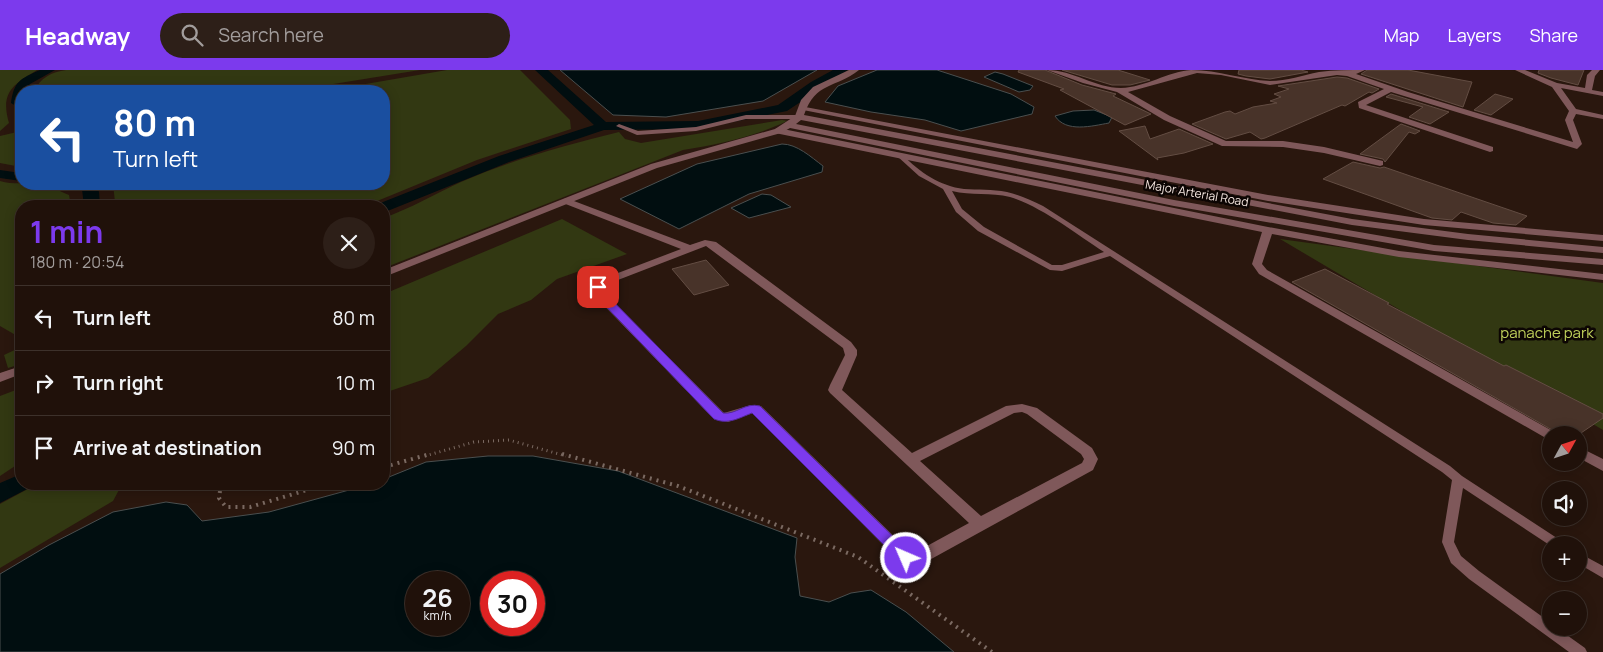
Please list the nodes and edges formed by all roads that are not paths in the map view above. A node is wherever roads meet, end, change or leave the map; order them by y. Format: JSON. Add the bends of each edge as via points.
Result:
{"nodes":[{"id":1,"x":855,"y":70,"type":"edge"},
{"id":2,"x":1051,"y":70,"type":"edge"},
{"id":3,"x":1361,"y":70,"type":"edge"},
{"id":4,"x":1519,"y":70,"type":"edge"},
{"id":5,"x":1596,"y":70,"type":"edge"},
{"id":6,"x":1211,"y":71,"type":"edge"},
{"id":7,"x":1350,"y":75,"type":"junction"},
{"id":8,"x":1555,"y":85,"type":"junction"},
{"id":9,"x":1391,"y":89,"type":"junction"},
{"id":10,"x":1119,"y":90,"type":"junction"},
{"id":11,"x":1588,"y":92,"type":"junction"},
{"id":12,"x":1603,"y":94,"type":"edge"},
{"id":13,"x":1573,"y":111,"type":"junction"},
{"id":14,"x":801,"y":112,"type":"junction"},
{"id":15,"x":1603,"y":117,"type":"edge"},
{"id":16,"x":789,"y":125,"type":"junction"},
{"id":17,"x":619,"y":126,"type":"dead end"},
{"id":18,"x":778,"y":131,"type":"junction"},
{"id":19,"x":1490,"y":149,"type":"dead end"},
{"id":20,"x":901,"y":156,"type":"junction"},
{"id":21,"x":1380,"y":163,"type":"dead end"},
{"id":22,"x":946,"y":187,"type":"junction"},
{"id":23,"x":566,"y":201,"type":"junction"},
{"id":24,"x":1268,"y":230,"type":"junction"},
{"id":25,"x":1603,"y":238,"type":"edge"},
{"id":26,"x":690,"y":249,"type":"junction"},
{"id":27,"x":1603,"y":250,"type":"edge"},
{"id":28,"x":1110,"y":253,"type":"junction"},
{"id":29,"x":1603,"y":262,"type":"edge"},
{"id":30,"x":390,"y":272,"type":"edge"},
{"id":31,"x":1603,"y":277,"type":"edge"},
{"id":32,"x":15,"y":372,"type":"edge"},
{"id":33,"x":0,"y":378,"type":"edge"},
{"id":34,"x":1542,"y":431,"type":"edge"},
{"id":35,"x":1588,"y":457,"type":"edge"},
{"id":36,"x":911,"y":460,"type":"junction"},
{"id":37,"x":1603,"y":466,"type":"edge"},
{"id":38,"x":1458,"y":479,"type":"junction"},
{"id":39,"x":980,"y":524,"type":"junction"},
{"id":40,"x":1545,"y":536,"type":"edge"},
{"id":41,"x":1587,"y":563,"type":"edge"},
{"id":42,"x":1603,"y":573,"type":"edge"},
{"id":43,"x":1580,"y":652,"type":"edge"}],
"edges":[{"from":1,"to":14,"type":"street","via":[[816,88],[805,100]]},
{"from":2,"to":10,"type":"street"},
{"from":3,"to":7,"type":"street"},
{"from":4,"to":8,"type":"street"},
{"from":5,"to":11,"type":"street"},
{"from":6,"to":7,"type":"street","via":[[1276,83],[1330,72]]},
{"from":6,"to":10,"type":"street"},
{"from":7,"to":9,"type":"street"},
{"from":8,"to":11,"type":"street"},
{"from":8,"to":13,"type":"street"},
{"from":9,"to":13,"type":"street","via":[[1576,146],[1569,120]]},
{"from":9,"to":19,"type":"street","via":[[1362,106]]},
{"from":10,"to":21,"type":"street","via":[[1174,121],[1225,144],[1283,144]]},
{"from":11,"to":12,"type":"street"},
{"from":13,"to":15,"type":"street"},
{"from":14,"to":16,"type":"street"},
{"from":14,"to":17,"type":"lane","via":[[746,117],[696,129],[637,133]]},
{"from":14,"to":25,"type":"street","via":[[1268,198],[1424,222]]},
{"from":14,"to":27,"type":"street","name":"Major Arterial Road","via":[[1352,222],[1468,238]]},
{"from":16,"to":18,"type":"street"},
{"from":16,"to":29,"type":"street","name":"Major Arterial Road","via":[[1174,202],[1434,248]]},
{"from":18,"to":20,"type":"street"},
{"from":18,"to":23,"type":"street","via":[[654,166]]},
{"from":20,"to":22,"type":"lane","via":[[917,173]]},
{"from":20,"to":24,"type":"street"},
{"from":22,"to":28,"type":"lane","via":[[1015,196]]},
{"from":22,"to":28,"type":"lane","via":[[959,210],[981,229],[1050,267],[1062,268]]},
{"from":23,"to":26,"type":"street"},
{"from":23,"to":30,"type":"street"},
{"from":24,"to":31,"type":"street","via":[[1399,254]]},
{"from":24,"to":34,"type":"street","via":[[1257,264],[1263,272]]},
{"from":26,"to":36,"type":"street","via":[[705,243],[712,244],[847,345],[851,355],[835,390]]},
{"from":26,"to":39,"type":"street","via":[[602,283],[596,291],[719,416],[730,417],[756,409],[906,558],[918,559]]},
{"from":28,"to":38,"type":"lane"},
{"from":32,"to":33,"type":"street"},
{"from":35,"to":37,"type":"street"},
{"from":36,"to":39,"type":"street"},
{"from":36,"to":39,"type":"street","via":[[1011,409],[1022,408],[1032,411],[1087,452],[1091,459],[1088,466]]},
{"from":38,"to":40,"type":"lane"},
{"from":38,"to":43,"type":"lane","via":[[1448,542],[1456,559]]},
{"from":41,"to":42,"type":"lane"}]}
